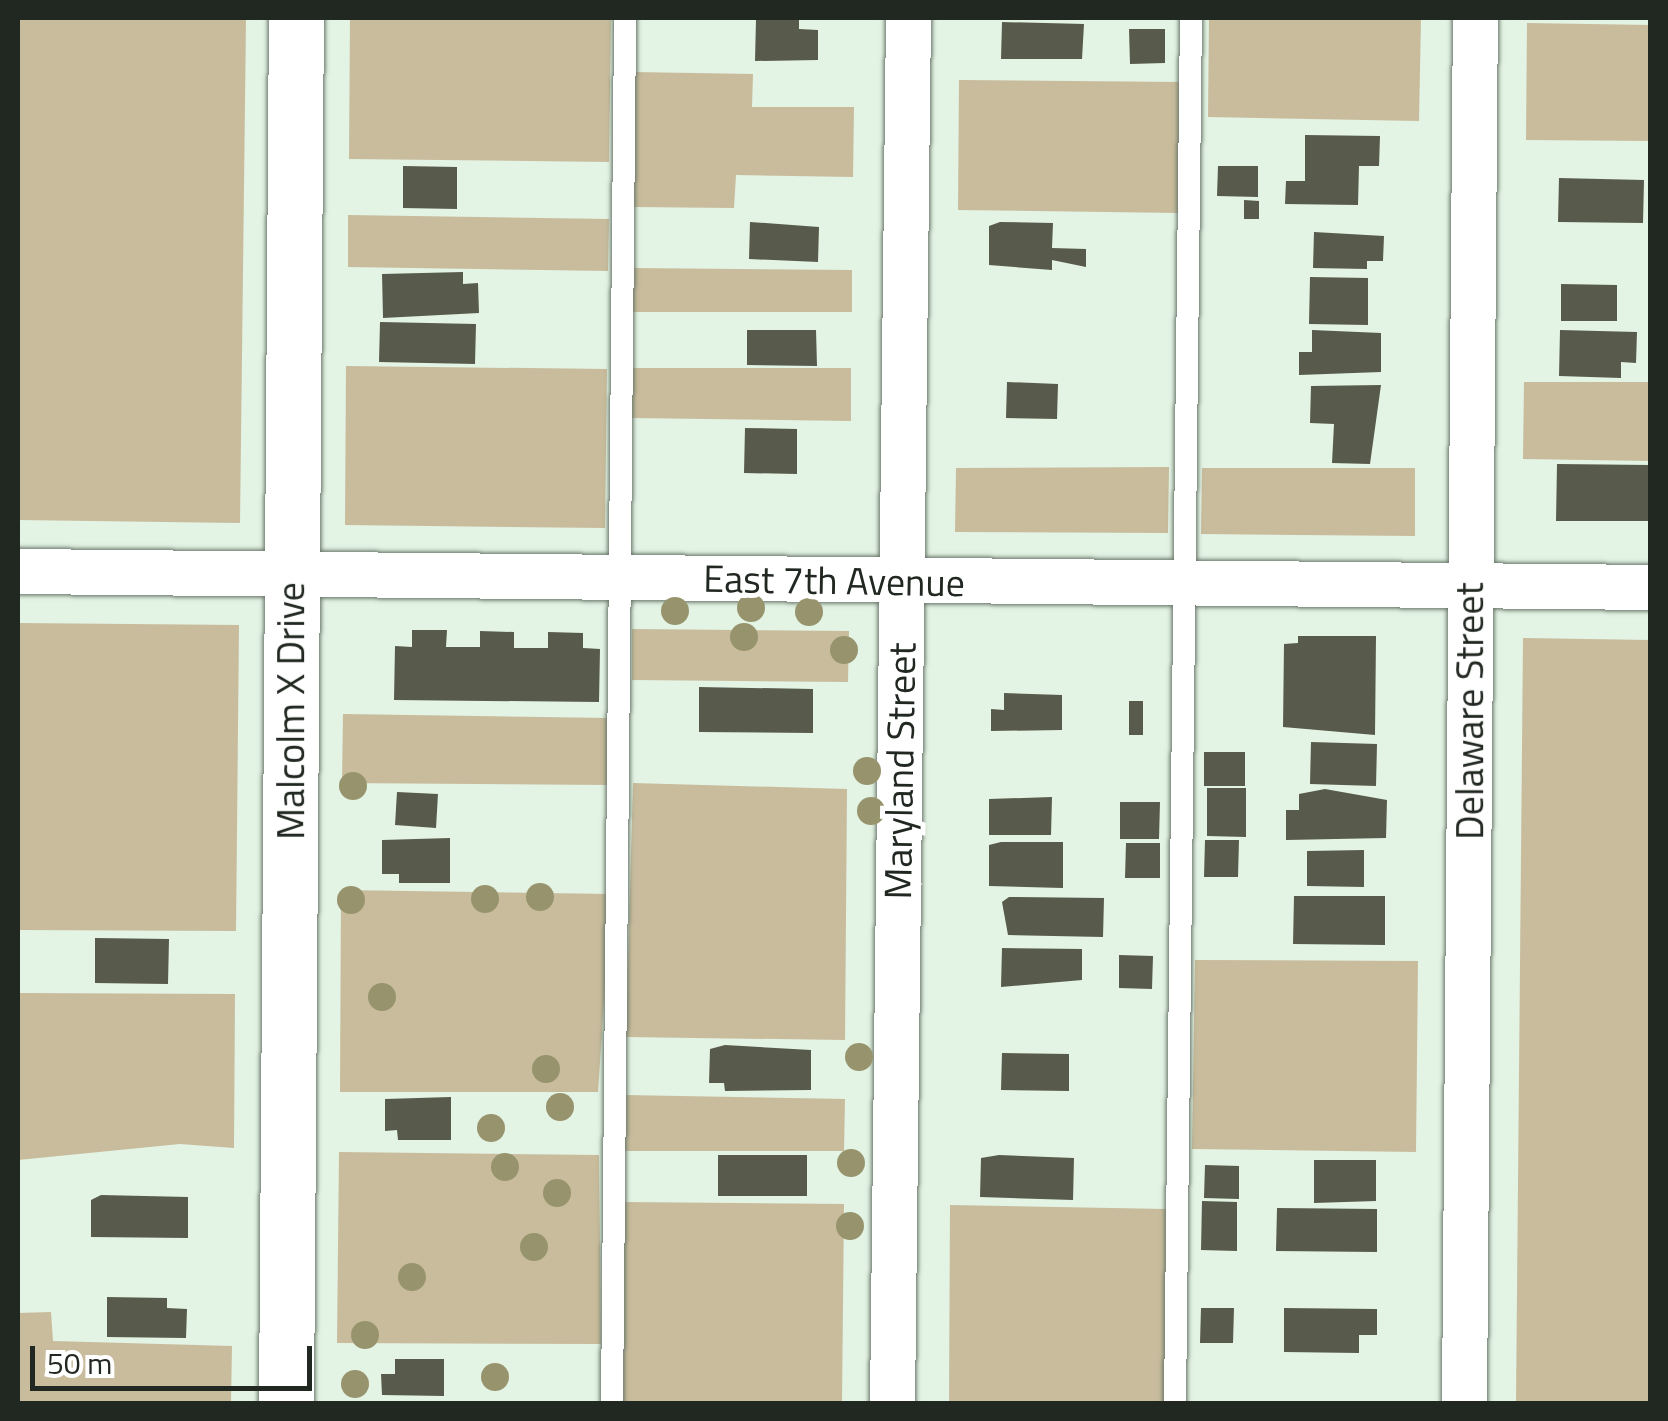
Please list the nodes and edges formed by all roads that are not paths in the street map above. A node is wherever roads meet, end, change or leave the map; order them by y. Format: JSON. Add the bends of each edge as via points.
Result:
{"nodes":[{"id":1,"x":296,"y":18,"type":"edge"},
{"id":2,"x":625,"y":18,"type":"edge"},
{"id":3,"x":908,"y":18,"type":"edge"},
{"id":4,"x":1190,"y":18,"type":"edge"},
{"id":5,"x":1476,"y":18,"type":"edge"},
{"id":6,"x":18,"y":571,"type":"edge"},
{"id":7,"x":292,"y":574,"type":"junction"},
{"id":8,"x":620,"y":577,"type":"junction"},
{"id":9,"x":903,"y":582,"type":"junction"},
{"id":10,"x":1471,"y":586,"type":"junction"},
{"id":11,"x":1650,"y":587,"type":"edge"},
{"id":12,"x":1184,"y":588,"type":"junction"},
{"id":13,"x":286,"y":1404,"type":"edge"},
{"id":14,"x":612,"y":1404,"type":"edge"},
{"id":15,"x":892,"y":1404,"type":"edge"},
{"id":16,"x":1175,"y":1404,"type":"edge"},
{"id":17,"x":1464,"y":1404,"type":"edge"}],
"edges":[{"from":1,"to":7,"type":"street","name":"Malcolm X Drive"},
{"from":2,"to":8,"type":"lane"},
{"from":3,"to":9,"type":"street","name":"Maryland Street"},
{"from":4,"to":12,"type":"lane"},
{"from":5,"to":10,"type":"street","name":"Delaware Street"},
{"from":6,"to":7,"type":"street","name":"East 7th Avenue"},
{"from":7,"to":8,"type":"street","name":"East 7th Avenue"},
{"from":7,"to":13,"type":"street","name":"Malcolm X Drive"},
{"from":8,"to":9,"type":"street","name":"East 7th Avenue"},
{"from":8,"to":14,"type":"lane","via":[[623,877],[612,1060]]},
{"from":9,"to":12,"type":"street","name":"East 7th Avenue"},
{"from":9,"to":15,"type":"street","name":"Maryland Street"},
{"from":10,"to":11,"type":"street","name":"East 7th Avenue"},
{"from":10,"to":12,"type":"street","name":"East 7th Avenue"},
{"from":10,"to":17,"type":"street","name":"Delaware Street"},
{"from":12,"to":16,"type":"lane"}]}
